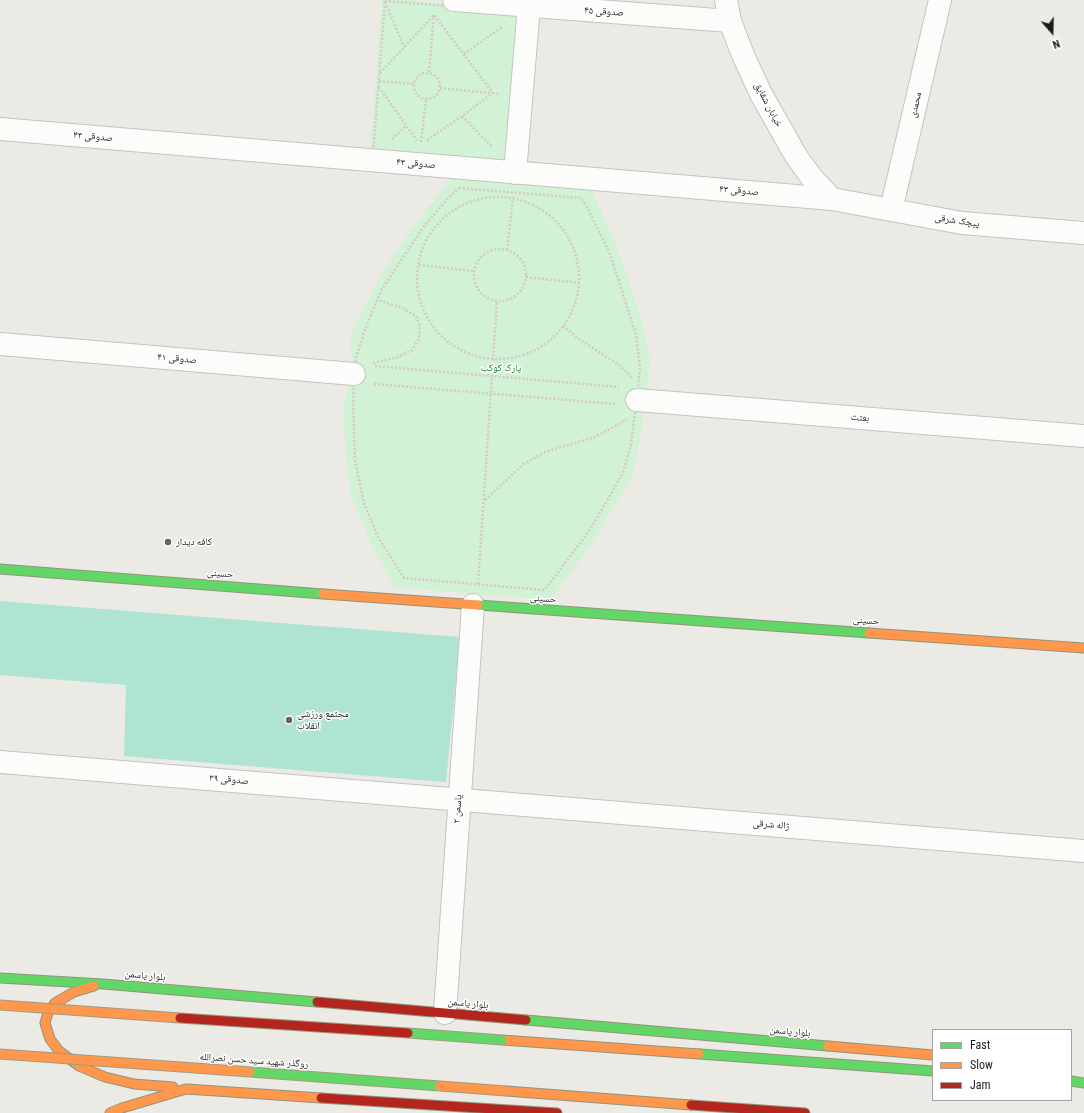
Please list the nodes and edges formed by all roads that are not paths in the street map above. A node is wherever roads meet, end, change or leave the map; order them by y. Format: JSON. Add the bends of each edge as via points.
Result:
{"nodes":[{"id":1,"x":726,"y":0,"type":"edge"},
{"id":2,"x":940,"y":0,"type":"edge"},
{"id":3,"x":444,"y":3,"type":"edge"},
{"id":4,"x":522,"y":12,"type":"junction"},
{"id":5,"x":730,"y":21,"type":"junction"},
{"id":6,"x":0,"y":129,"type":"edge"},
{"id":7,"x":511,"y":173,"type":"junction"},
{"id":8,"x":832,"y":199,"type":"junction"},
{"id":9,"x":891,"y":210,"type":"junction"},
{"id":10,"x":1084,"y":233,"type":"edge"},
{"id":11,"x":0,"y":344,"type":"edge"},
{"id":12,"x":362,"y":373,"type":"road end"},
{"id":13,"x":625,"y":397,"type":"road end"},
{"id":14,"x":1084,"y":436,"type":"edge"},
{"id":15,"x":0,"y":569,"type":"edge"},
{"id":16,"x":473,"y":605,"type":"junction"},
{"id":17,"x":1084,"y":648,"type":"edge"},
{"id":18,"x":0,"y":762,"type":"edge"},
{"id":19,"x":459,"y":799,"type":"junction"},
{"id":20,"x":1084,"y":851,"type":"edge"},
{"id":21,"x":0,"y":978,"type":"edge"},
{"id":22,"x":103,"y":984,"type":"junction"},
{"id":23,"x":0,"y":1005,"type":"edge"},
{"id":24,"x":445,"y":1013,"type":"junction"},
{"id":25,"x":0,"y":1054,"type":"edge"},
{"id":26,"x":932,"y":1055,"type":"edge"},
{"id":27,"x":932,"y":1071,"type":"edge"},
{"id":28,"x":1072,"y":1081,"type":"edge"},
{"id":29,"x":1084,"y":1082,"type":"edge"},
{"id":30,"x":186,"y":1088,"type":"junction"},
{"id":31,"x":110,"y":1113,"type":"edge"},
{"id":32,"x":557,"y":1113,"type":"edge"},
{"id":33,"x":805,"y":1113,"type":"edge"}],
"edges":[{"from":1,"to":5,"type":"street","name":"خیابان شقایق"},
{"from":2,"to":9,"type":"street","name":"محمدی"},
{"from":3,"to":4,"type":"street","name":"صدوقی ۴۵"},
{"from":4,"to":5,"type":"street","name":"صدوقی ۴۵"},
{"from":4,"to":7,"type":"street"},
{"from":5,"to":8,"type":"street","name":"خیابان شقایق","via":[[761,94],[780,129],[812,178]]},
{"from":6,"to":7,"type":"street","name":"صدوقی ۴۳","via":[[420,155]]},
{"from":7,"to":8,"type":"street","name":"صدوقی ۴۳"},
{"from":8,"to":9,"type":"street","name":"پیچک شرقی"},
{"from":9,"to":10,"type":"street","name":"پیچک شرقی","via":[[962,223]]},
{"from":11,"to":12,"type":"street","name":"صدوقی ۴۱"},
{"from":13,"to":14,"type":"street","name":"بعثت"},
{"from":15,"to":16,"type":"street","name":"حسینی"},
{"from":16,"to":17,"type":"street","name":"حسینی"},
{"from":16,"to":19,"type":"street","name":"یاسمن ۲"},
{"from":18,"to":19,"type":"street","name":"صدوقی ۳۹"},
{"from":19,"to":20,"type":"street","name":"ژاله شرقی"},
{"from":19,"to":24,"type":"street","name":"یاسمن ۲"},
{"from":21,"to":22,"type":"street","name":"بلوار یاسمن"},
{"from":22,"to":24,"type":"street","name":"بلوار یاسمن"},
{"from":22,"to":30,"type":"street","via":[[74,992],[56,1003],[48,1013],[45,1023],[50,1039],[59,1051],[79,1066],[105,1077],[134,1084]]},
{"from":23,"to":27,"type":"street","bridge":true},
{"from":24,"to":26,"type":"street","name":"بلوار یاسمن"},
{"from":25,"to":33,"type":"street","name":"روگذر شهید سید حسن نصرالله","bridge":true},
{"from":28,"to":29,"type":"street"},
{"from":30,"to":31,"type":"street"},
{"from":30,"to":32,"type":"street"}]}
